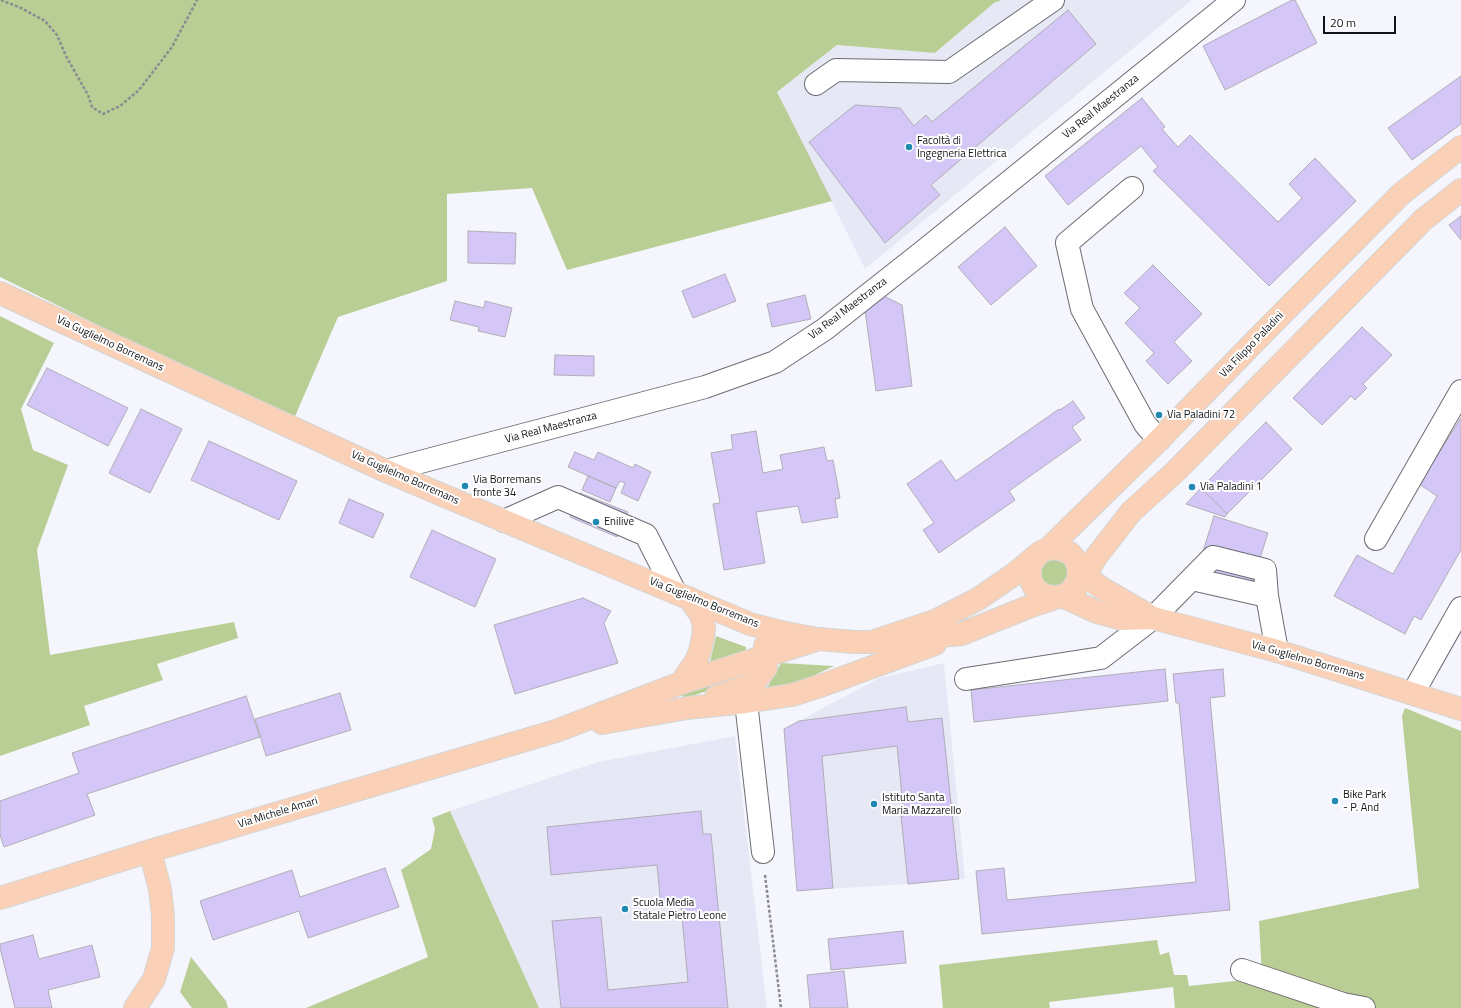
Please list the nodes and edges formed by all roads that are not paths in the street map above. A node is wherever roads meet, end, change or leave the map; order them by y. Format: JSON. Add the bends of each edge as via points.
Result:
{"nodes":[{"id":1,"x":1053,"y":0,"type":"edge"},
{"id":2,"x":1220,"y":4,"type":"edge"},
{"id":3,"x":816,"y":84,"type":"dead end"},
{"id":4,"x":1461,"y":147,"type":"edge"},
{"id":5,"x":1132,"y":188,"type":"dead end"},
{"id":6,"x":1461,"y":190,"type":"edge"},
{"id":7,"x":0,"y":293,"type":"edge"},
{"id":8,"x":1461,"y":391,"type":"edge"},
{"id":9,"x":1159,"y":440,"type":"junction"},
{"id":10,"x":386,"y":470,"type":"junction"},
{"id":11,"x":504,"y":521,"type":"junction"},
{"id":12,"x":1376,"y":539,"type":"dead end"},
{"id":13,"x":1042,"y":553,"type":"junction"},
{"id":14,"x":1070,"y":586,"type":"junction"},
{"id":15,"x":682,"y":595,"type":"junction"},
{"id":16,"x":1461,"y":608,"type":"edge"},
{"id":17,"x":1153,"y":618,"type":"junction"},
{"id":18,"x":750,"y":624,"type":"junction"},
{"id":19,"x":961,"y":634,"type":"junction"},
{"id":20,"x":819,"y":639,"type":"junction"},
{"id":21,"x":872,"y":642,"type":"junction"},
{"id":22,"x":1277,"y":651,"type":"junction"},
{"id":23,"x":767,"y":656,"type":"junction"},
{"id":24,"x":966,"y":679,"type":"dead end"},
{"id":25,"x":681,"y":683,"type":"junction"},
{"id":26,"x":1413,"y":693,"type":"junction"},
{"id":27,"x":746,"y":702,"type":"junction"},
{"id":28,"x":687,"y":708,"type":"junction"},
{"id":29,"x":1461,"y":708,"type":"edge"},
{"id":30,"x":556,"y":731,"type":"junction"},
{"id":31,"x":150,"y":851,"type":"junction"},
{"id":32,"x":763,"y":852,"type":"road end"},
{"id":33,"x":0,"y":898,"type":"edge"},
{"id":34,"x":1242,"y":970,"type":"dead end"},
{"id":35,"x":135,"y":1008,"type":"edge"},
{"id":36,"x":1364,"y":1008,"type":"edge"}],
"edges":[{"from":1,"to":3,"type":"street","via":[[949,72],[836,70]]},
{"from":2,"to":10,"type":"street","name":"Via Real Maestranza","via":[[913,260],[825,329],[775,362],[705,387]]},
{"from":4,"to":9,"type":"main road","name":"Via Filippo Paladini","via":[[1401,194]]},
{"from":5,"to":9,"type":"street","via":[[1067,242],[1082,309],[1145,424]]},
{"from":6,"to":14,"type":"main road","via":[[1423,220],[1176,471],[1131,512]]},
{"from":7,"to":10,"type":"main road","name":"Via Guglielmo Borremans"},
{"from":8,"to":12,"type":"street"},
{"from":9,"to":13,"type":"main road","name":"Via Filippo Paladini"},
{"from":10,"to":11,"type":"main road","name":"Via Guglielmo Borremans"},
{"from":11,"to":15,"type":"main road","name":"Via Guglielmo Borremans"},
{"from":11,"to":15,"type":"street","via":[[558,497],[646,535]]},
{"from":13,"to":14,"type":"main road","via":[[1056,548],[1070,553],[1078,566]]},
{"from":13,"to":14,"type":"main road","via":[[1031,564],[1030,579],[1034,587],[1046,596]]},
{"from":13,"to":21,"type":"main road","name":"Via Filippo Paladini","via":[[978,599],[935,621]]},
{"from":14,"to":17,"type":"main road","via":[[1123,602]]},
{"from":14,"to":17,"type":"main road","via":[[1098,612],[1122,619]]},
{"from":14,"to":19,"type":"main road"},
{"from":15,"to":18,"type":"main road","name":"Via Guglielmo Borremans"},
{"from":15,"to":25,"type":"main road","via":[[701,615],[704,627],[696,661]]},
{"from":16,"to":26,"type":"street"},
{"from":17,"to":22,"type":"main road","name":"Via Guglielmo Borremans"},
{"from":17,"to":22,"type":"street","via":[[1213,557],[1265,570]]},
{"from":17,"to":24,"type":"street","via":[[1100,658]]},
{"from":18,"to":20,"type":"main road","name":"Via Guglielmo Borremans"},
{"from":18,"to":23,"type":"main road","via":[[765,642]]},
{"from":19,"to":21,"type":"main road"},
{"from":19,"to":27,"type":"main road","via":[[792,695]]},
{"from":20,"to":21,"type":"main road","name":"Via Guglielmo Borremans"},
{"from":20,"to":23,"type":"main road"},
{"from":22,"to":26,"type":"main road","name":"Via Guglielmo Borremans"},
{"from":23,"to":25,"type":"main road"},
{"from":23,"to":28,"type":"main road","via":[[766,668],[754,683]]},
{"from":25,"to":30,"type":"main road"},
{"from":26,"to":29,"type":"main road","name":"Via Guglielmo Borremans"},
{"from":27,"to":28,"type":"main road"},
{"from":27,"to":32,"type":"street"},
{"from":28,"to":30,"type":"main road"},
{"from":30,"to":31,"type":"main road","name":"Via Michele Amari"},
{"from":31,"to":33,"type":"main road","name":"Via Michele Amari"},
{"from":31,"to":35,"type":"main road","via":[[163,916],[163,948],[154,979]]},
{"from":34,"to":36,"type":"street","via":[[1343,1004]]}]}
